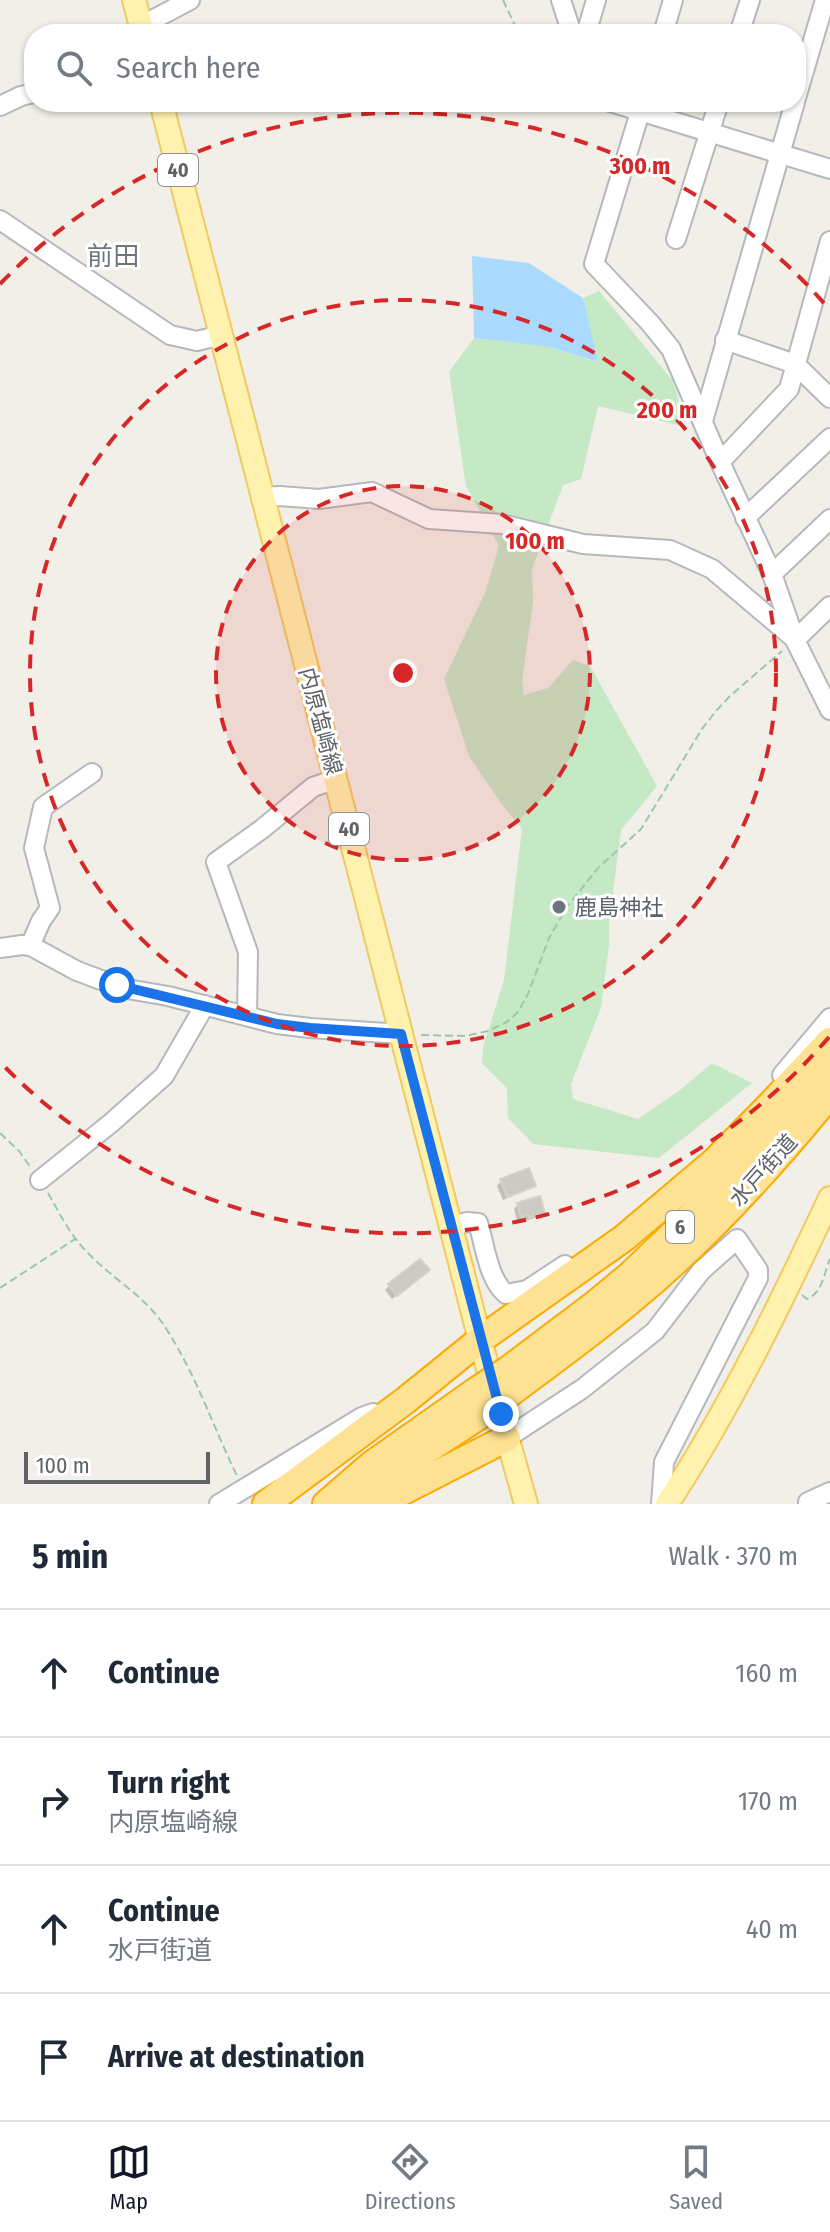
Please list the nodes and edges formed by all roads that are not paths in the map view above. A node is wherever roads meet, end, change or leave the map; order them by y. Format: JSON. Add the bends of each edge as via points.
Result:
{"nodes":[{"id":1,"x":134,"y":0,"type":"edge"},
{"id":2,"x":190,"y":0,"type":"edge"},
{"id":3,"x":561,"y":0,"type":"edge"},
{"id":4,"x":596,"y":0,"type":"edge"},
{"id":5,"x":673,"y":0,"type":"edge"},
{"id":6,"x":750,"y":0,"type":"edge"},
{"id":7,"x":825,"y":0,"type":"edge"},
{"id":8,"x":137,"y":24,"type":"edge"},
{"id":9,"x":150,"y":24,"type":"edge"},
{"id":10,"x":569,"y":24,"type":"edge"},
{"id":11,"x":589,"y":24,"type":"edge"},
{"id":12,"x":666,"y":24,"type":"edge"},
{"id":13,"x":742,"y":24,"type":"edge"},
{"id":14,"x":806,"y":63,"type":"edge"},
{"id":15,"x":24,"y":95,"type":"edge"},
{"id":16,"x":0,"y":106,"type":"edge"},
{"id":17,"x":164,"y":112,"type":"edge"},
{"id":18,"x":640,"y":112,"type":"edge"},
{"id":19,"x":655,"y":112,"type":"edge"},
{"id":20,"x":716,"y":112,"type":"edge"},
{"id":21,"x":792,"y":112,"type":"edge"},
{"id":22,"x":709,"y":132,"type":"junction"},
{"id":23,"x":780,"y":153,"type":"junction"},
{"id":24,"x":830,"y":169,"type":"edge"},
{"id":25,"x":0,"y":220,"type":"edge"},
{"id":26,"x":676,"y":239,"type":"dead end"},
{"id":27,"x":830,"y":241,"type":"edge"},
{"id":28,"x":221,"y":335,"type":"junction"},
{"id":29,"x":725,"y":340,"type":"junction"},
{"id":30,"x":795,"y":364,"type":"junction"},
{"id":31,"x":830,"y":398,"type":"edge"},
{"id":32,"x":703,"y":421,"type":"junction"},
{"id":33,"x":830,"y":438,"type":"edge"},
{"id":34,"x":720,"y":462,"type":"junction"},
{"id":35,"x":261,"y":497,"type":"junction"},
{"id":36,"x":745,"y":518,"type":"junction"},
{"id":37,"x":830,"y":519,"type":"edge"},
{"id":38,"x":772,"y":574,"type":"junction"},
{"id":39,"x":830,"y":606,"type":"edge"},
{"id":40,"x":795,"y":640,"type":"junction"},
{"id":41,"x":830,"y":710,"type":"edge"},
{"id":42,"x":92,"y":773,"type":"dead end"},
{"id":43,"x":336,"y":779,"type":"junction"},
{"id":44,"x":30,"y":946,"type":"junction"},
{"id":45,"x":0,"y":948,"type":"edge"},
{"id":46,"x":205,"y":1005,"type":"junction"},
{"id":47,"x":247,"y":1016,"type":"junction"},
{"id":48,"x":830,"y":1018,"type":"edge"},
{"id":49,"x":401,"y":1034,"type":"junction"},
{"id":50,"x":830,"y":1041,"type":"edge"},
{"id":51,"x":830,"y":1064,"type":"edge"},
{"id":52,"x":830,"y":1094,"type":"edge"},
{"id":53,"x":830,"y":1115,"type":"edge"},
{"id":54,"x":40,"y":1180,"type":"road end"},
{"id":55,"x":830,"y":1198,"type":"edge"},
{"id":56,"x":451,"y":1226,"type":"junction"},
{"id":57,"x":694,"y":1244,"type":"junction"},
{"id":58,"x":480,"y":1340,"type":"junction"},
{"id":59,"x":512,"y":1380,"type":"junction"},
{"id":60,"x":406,"y":1400,"type":"junction"},
{"id":61,"x":479,"y":1403,"type":"junction"},
{"id":62,"x":507,"y":1438,"type":"junction"},
{"id":63,"x":830,"y":1492,"type":"edge"},
{"id":64,"x":404,"y":1496,"type":"edge"},
{"id":65,"x":219,"y":1504,"type":"edge"},
{"id":66,"x":266,"y":1504,"type":"edge"},
{"id":67,"x":326,"y":1504,"type":"edge"},
{"id":68,"x":345,"y":1504,"type":"edge"},
{"id":69,"x":378,"y":1504,"type":"edge"},
{"id":70,"x":526,"y":1504,"type":"edge"},
{"id":71,"x":664,"y":1504,"type":"edge"},
{"id":72,"x":808,"y":1504,"type":"edge"}],
"edges":[{"from":1,"to":8,"type":"main road"},
{"from":2,"to":9,"type":"street"},
{"from":3,"to":10,"type":"street"},
{"from":4,"to":11,"type":"street"},
{"from":5,"to":12,"type":"street"},
{"from":6,"to":13,"type":"street"},
{"from":7,"to":14,"type":"street"},
{"from":15,"to":16,"type":"street"},
{"from":17,"to":28,"type":"main road","name":"内原塩崎線","number":"40"},
{"from":18,"to":32,"type":"street","via":[[594,264],[671,349]]},
{"from":19,"to":22,"type":"street"},
{"from":20,"to":22,"type":"street"},
{"from":21,"to":23,"type":"street"},
{"from":22,"to":23,"type":"street"},
{"from":22,"to":26,"type":"street"},
{"from":23,"to":24,"type":"street"},
{"from":23,"to":29,"type":"street"},
{"from":25,"to":28,"type":"street","via":[[170,335],[197,341]]},
{"from":27,"to":30,"type":"street"},
{"from":28,"to":35,"type":"main road","name":"内原塩崎線","number":"40"},
{"from":29,"to":30,"type":"street"},
{"from":29,"to":32,"type":"street"},
{"from":30,"to":31,"type":"street"},
{"from":30,"to":34,"type":"street","via":[[789,389]]},
{"from":32,"to":34,"type":"street"},
{"from":33,"to":36,"type":"street"},
{"from":34,"to":36,"type":"street"},
{"from":35,"to":40,"type":"street","via":[[319,499],[372,492],[429,519],[502,524],[583,544],[670,550],[712,569]]},
{"from":35,"to":43,"type":"main road","name":"内原塩崎線","number":"40"},
{"from":36,"to":38,"type":"street"},
{"from":37,"to":38,"type":"street"},
{"from":38,"to":40,"type":"street"},
{"from":39,"to":40,"type":"street"},
{"from":40,"to":41,"type":"street"},
{"from":42,"to":44,"type":"street","via":[[43,807],[34,848],[50,908]]},
{"from":43,"to":47,"type":"street","via":[[313,787],[216,862],[248,952]]},
{"from":43,"to":49,"type":"main road","name":"内原塩崎線","number":"40"},
{"from":44,"to":45,"type":"street"},
{"from":44,"to":46,"type":"street","via":[[101,980]]},
{"from":46,"to":47,"type":"street"},
{"from":46,"to":54,"type":"street","via":[[164,1076]]},
{"from":47,"to":49,"type":"street","via":[[310,1028]]},
{"from":48,"to":56,"type":"street","via":[[694,1163],[607,1235],[527,1290],[506,1294],[498,1287],[478,1223]]},
{"from":49,"to":56,"type":"main road","name":"内原塩崎線","number":"40"},
{"from":50,"to":58,"type":"highway","via":[[703,1171],[624,1238]]},
{"from":51,"to":59,"type":"highway","number":"6","via":[[764,1141],[662,1245]]},
{"from":52,"to":57,"type":"highway","name":"水戸街道","number":"6"},
{"from":53,"to":57,"type":"main road"},
{"from":55,"to":71,"type":"main road","via":[[731,1395]]},
{"from":56,"to":58,"type":"main road","name":"内原塩崎線","number":"40"},
{"from":57,"to":59,"type":"highway","number":"6","via":[[632,1299]]},
{"from":58,"to":60,"type":"highway"},
{"from":58,"to":62,"type":"main road","number":"40"},
{"from":59,"to":61,"type":"highway","number":"6","bridge":true},
{"from":60,"to":65,"type":"street","via":[[362,1417]]},
{"from":60,"to":66,"type":"highway"},
{"from":61,"to":67,"type":"highway","number":"6","via":[[371,1465]]},
{"from":61,"to":68,"type":"highway","number":"6"},
{"from":62,"to":64,"type":"highway"},
{"from":62,"to":70,"type":"main road","number":"40"},
{"from":62,"to":71,"type":"street","via":[[582,1389],[655,1331],[701,1271],[737,1239],[758,1278],[664,1462]]},
{"from":63,"to":72,"type":"street"},
{"from":64,"to":69,"type":"highway"}]}
